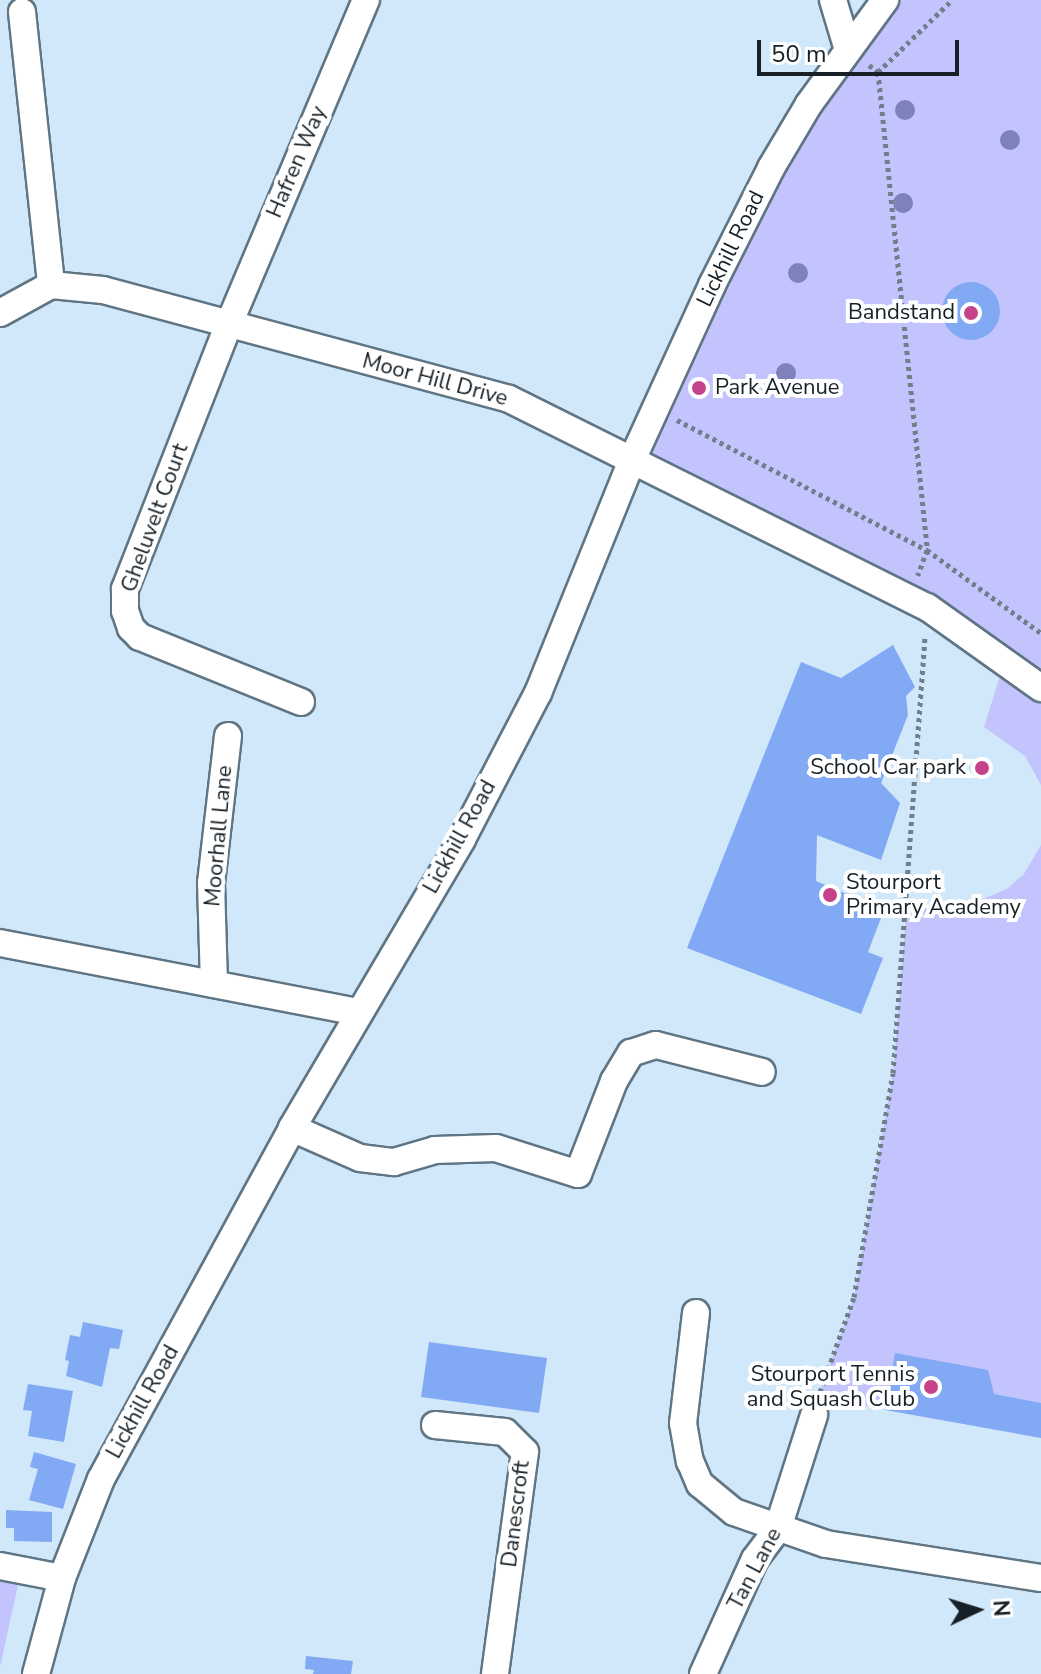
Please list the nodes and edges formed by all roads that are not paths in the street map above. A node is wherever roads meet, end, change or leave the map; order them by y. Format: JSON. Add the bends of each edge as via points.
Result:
{"nodes":[{"id":1,"x":366,"y":0,"type":"edge"},
{"id":2,"x":833,"y":0,"type":"edge"},
{"id":3,"x":885,"y":0,"type":"edge"},
{"id":4,"x":22,"y":12,"type":"dead end"},
{"id":5,"x":848,"y":50,"type":"junction"},
{"id":6,"x":51,"y":285,"type":"junction"},
{"id":7,"x":0,"y":313,"type":"edge"},
{"id":8,"x":229,"y":324,"type":"junction"},
{"id":9,"x":632,"y":460,"type":"junction"},
{"id":10,"x":1041,"y":688,"type":"edge"},
{"id":11,"x":301,"y":702,"type":"dead end"},
{"id":12,"x":228,"y":736,"type":"dead end"},
{"id":13,"x":0,"y":943,"type":"edge"},
{"id":14,"x":214,"y":984,"type":"junction"},
{"id":15,"x":359,"y":1012,"type":"junction"},
{"id":16,"x":762,"y":1072,"type":"dead end"},
{"id":17,"x":292,"y":1128,"type":"junction"},
{"id":18,"x":696,"y":1313,"type":"dead end"},
{"id":19,"x":814,"y":1415,"type":"road end"},
{"id":20,"x":435,"y":1425,"type":"dead end"},
{"id":21,"x":778,"y":1528,"type":"junction"},
{"id":22,"x":0,"y":1566,"type":"edge"},
{"id":23,"x":62,"y":1578,"type":"junction"},
{"id":24,"x":1041,"y":1578,"type":"edge"},
{"id":25,"x":36,"y":1674,"type":"edge"},
{"id":26,"x":495,"y":1674,"type":"edge"},
{"id":27,"x":703,"y":1674,"type":"edge"}],
"edges":[{"from":1,"to":8,"type":"street","name":"Hafren Way"},
{"from":2,"to":5,"type":"street"},
{"from":3,"to":5,"type":"street","name":"Lickhill Road"},
{"from":4,"to":6,"type":"street"},
{"from":5,"to":9,"type":"street","name":"Lickhill Road","via":[[771,168]]},
{"from":6,"to":7,"type":"street"},
{"from":6,"to":8,"type":"street","name":"Moor Hill Drive","via":[[103,290]]},
{"from":8,"to":9,"type":"street","name":"Moor Hill Drive","via":[[509,399]]},
{"from":8,"to":11,"type":"street","name":"Gheluvelt Court","via":[[125,589],[125,611],[140,637]]},
{"from":9,"to":10,"type":"street","via":[[918,603]]},
{"from":9,"to":15,"type":"street","name":"Lickhill Road","via":[[538,693],[462,839]]},
{"from":12,"to":14,"type":"street","name":"Moorhall Lane","via":[[211,883]]},
{"from":13,"to":14,"type":"street"},
{"from":14,"to":15,"type":"street"},
{"from":15,"to":17,"type":"street","name":"Lickhill Road"},
{"from":16,"to":17,"type":"street","via":[[656,1045],[631,1053],[614,1081],[578,1174],[496,1148],[435,1150],[394,1162],[360,1158]]},
{"from":17,"to":23,"type":"street","name":"Lickhill Road","via":[[101,1479]]},
{"from":18,"to":21,"type":"street","via":[[683,1423],[690,1461],[700,1484],[728,1507]]},
{"from":19,"to":21,"type":"street","name":"Tan Lane"},
{"from":20,"to":26,"type":"street","name":"Danescroft","via":[[505,1432],[525,1452]]},
{"from":21,"to":24,"type":"street","via":[[826,1544]]},
{"from":21,"to":27,"type":"street","name":"Tan Lane","via":[[755,1559]]},
{"from":22,"to":23,"type":"street"},
{"from":23,"to":25,"type":"street","name":"Lickhill Road"}]}
